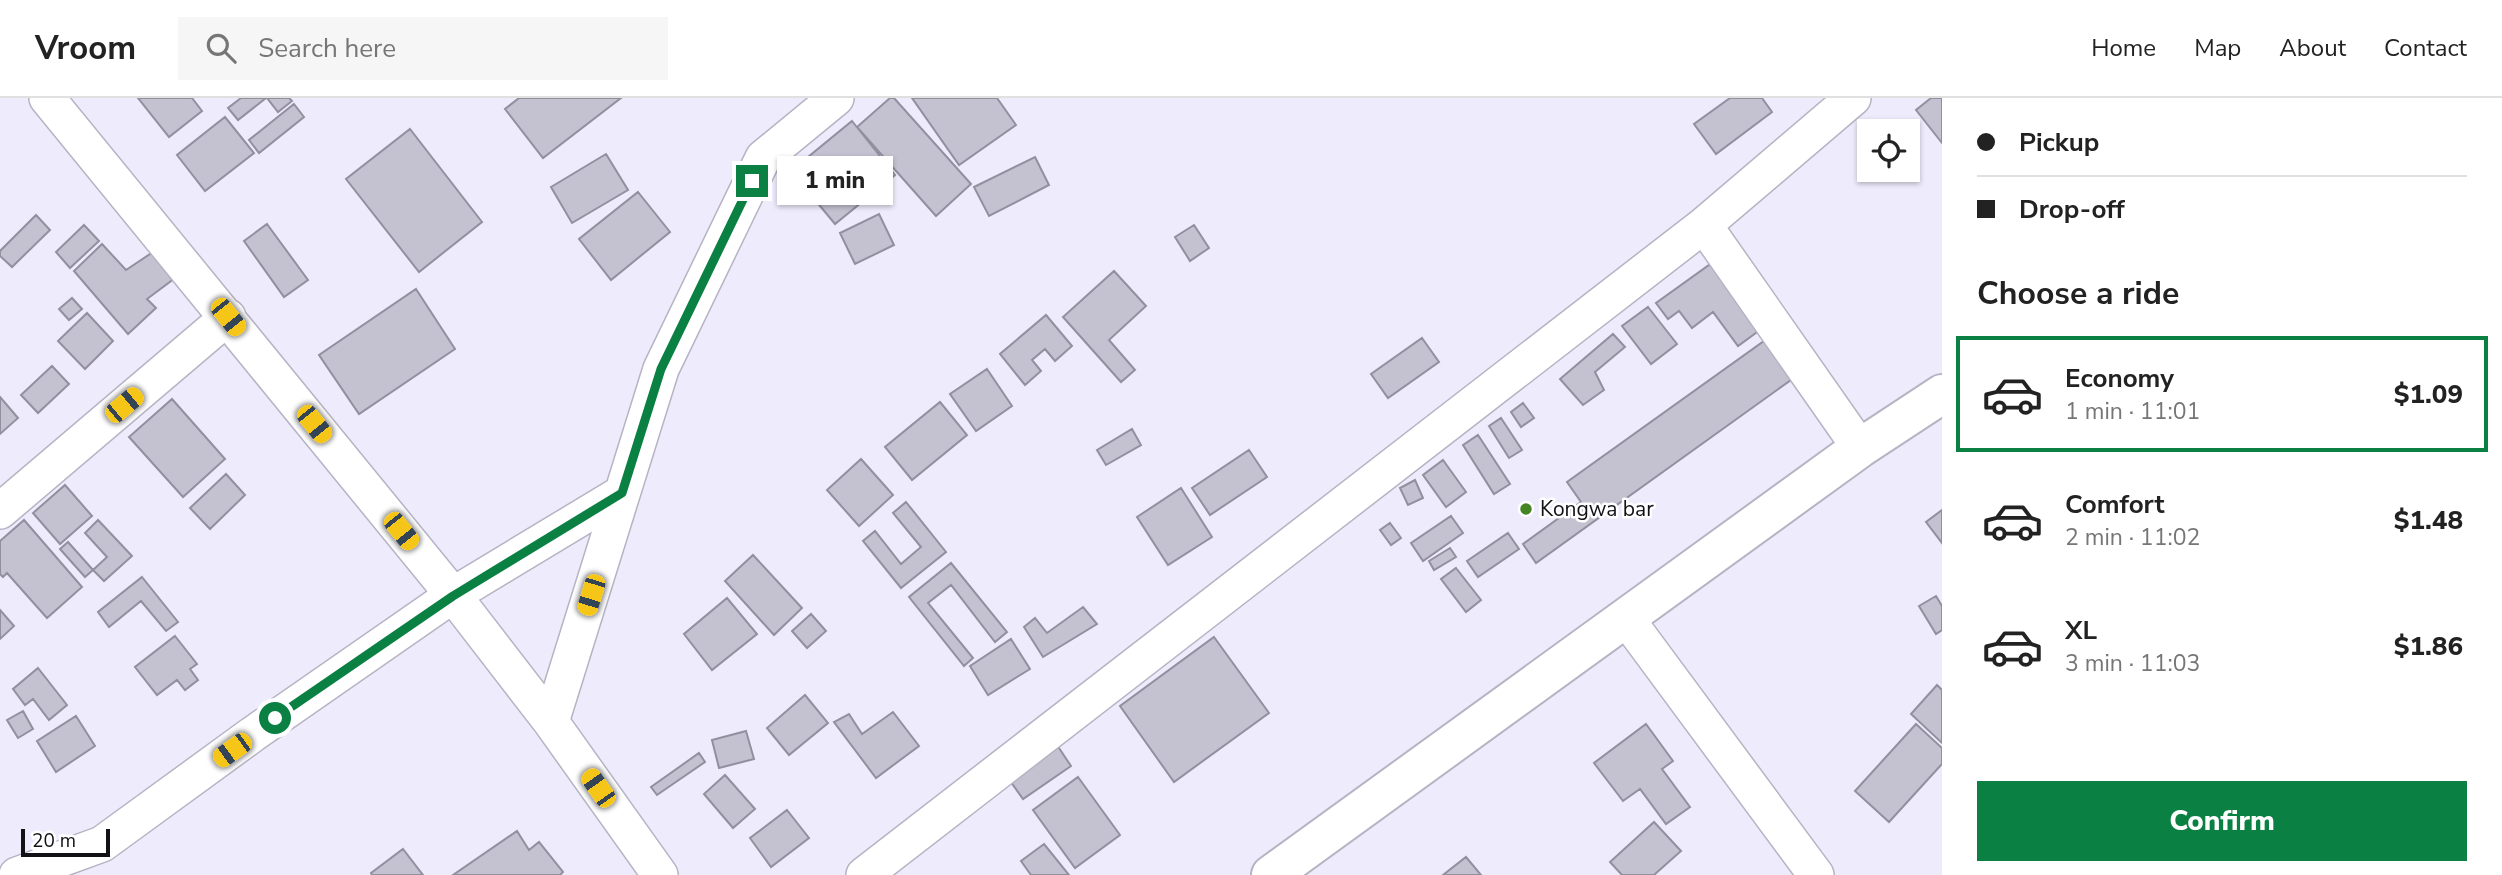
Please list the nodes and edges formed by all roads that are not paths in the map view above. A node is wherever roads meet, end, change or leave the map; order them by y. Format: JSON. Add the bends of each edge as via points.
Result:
{"nodes":[{"id":1,"x":47,"y":98,"type":"edge"},
{"id":2,"x":836,"y":98,"type":"edge"},
{"id":3,"x":1853,"y":98,"type":"edge"},
{"id":4,"x":1704,"y":225,"type":"junction"},
{"id":5,"x":228,"y":317,"type":"junction"},
{"id":6,"x":1942,"y":394,"type":"edge"},
{"id":7,"x":1860,"y":448,"type":"junction"},
{"id":8,"x":622,"y":493,"type":"junction"},
{"id":9,"x":0,"y":511,"type":"edge"},
{"id":10,"x":453,"y":596,"type":"junction"},
{"id":11,"x":1626,"y":618,"type":"junction"},
{"id":12,"x":551,"y":722,"type":"junction"},
{"id":13,"x":17,"y":875,"type":"edge"},
{"id":14,"x":660,"y":875,"type":"edge"},
{"id":15,"x":864,"y":875,"type":"edge"},
{"id":16,"x":1271,"y":875,"type":"edge"},
{"id":17,"x":1816,"y":875,"type":"edge"}],
"edges":[{"from":1,"to":5,"type":"street"},
{"from":2,"to":8,"type":"street","via":[[763,158],[661,369]]},
{"from":3,"to":4,"type":"street"},
{"from":4,"to":7,"type":"street"},
{"from":4,"to":15,"type":"street"},
{"from":5,"to":9,"type":"street"},
{"from":5,"to":10,"type":"street"},
{"from":6,"to":7,"type":"street"},
{"from":7,"to":11,"type":"street"},
{"from":8,"to":10,"type":"street"},
{"from":8,"to":12,"type":"street"},
{"from":10,"to":12,"type":"street"},
{"from":10,"to":13,"type":"street","via":[[102,844]]},
{"from":11,"to":16,"type":"street"},
{"from":11,"to":17,"type":"street"},
{"from":12,"to":14,"type":"street"}]}
